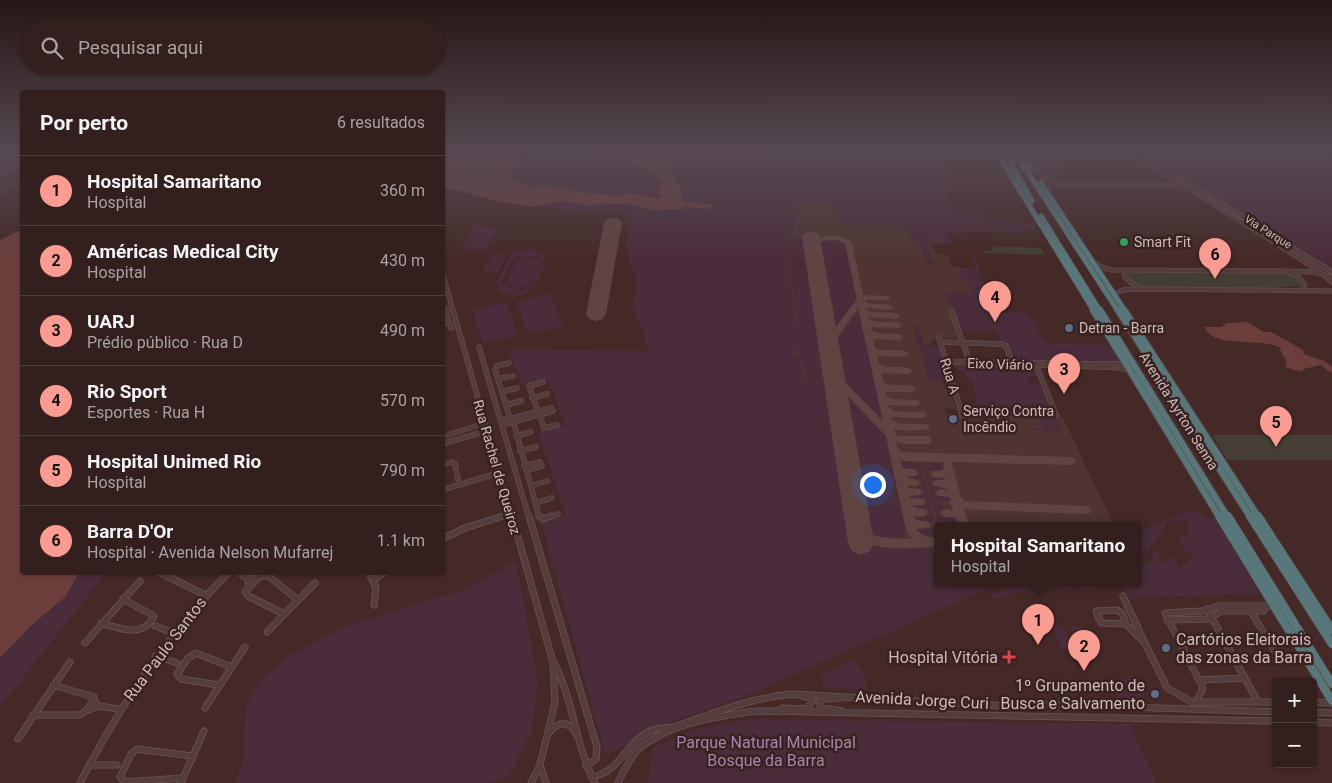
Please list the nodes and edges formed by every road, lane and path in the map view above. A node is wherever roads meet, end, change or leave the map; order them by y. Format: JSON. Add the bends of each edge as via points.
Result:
{"nodes":[{"id":1,"x":1020,"y":188,"type":"edge"},
{"id":2,"x":1024,"y":188,"type":"edge"},
{"id":3,"x":1040,"y":188,"type":"edge"},
{"id":4,"x":1041,"y":188,"type":"edge"},
{"id":5,"x":1042,"y":188,"type":"edge"},
{"id":6,"x":1187,"y":188,"type":"edge"},
{"id":7,"x":1197,"y":188,"type":"edge"},
{"id":8,"x":1046,"y":194,"type":"junction"},
{"id":9,"x":1049,"y":227,"type":"junction"},
{"id":10,"x":1056,"y":248,"type":"junction"},
{"id":11,"x":1090,"y":260,"type":"junction"},
{"id":12,"x":1302,"y":260,"type":"junction"},
{"id":13,"x":1132,"y":270,"type":"junction"},
{"id":14,"x":1284,"y":270,"type":"junction"},
{"id":15,"x":1293,"y":271,"type":"junction"},
{"id":16,"x":1331,"y":271,"type":"edge"},
{"id":17,"x":1323,"y":274,"type":"junction"},
{"id":18,"x":1332,"y":277,"type":"edge"},
{"id":19,"x":1332,"y":282,"type":"edge"},
{"id":20,"x":445,"y":285,"type":"edge"},
{"id":21,"x":1302,"y":289,"type":"junction"},
{"id":22,"x":1143,"y":290,"type":"junction"},
{"id":23,"x":1332,"y":291,"type":"edge"},
{"id":24,"x":1117,"y":293,"type":"joint"},
{"id":25,"x":451,"y":304,"type":"junction"},
{"id":26,"x":1120,"y":304,"type":"junction"},
{"id":27,"x":445,"y":307,"type":"edge"},
{"id":28,"x":952,"y":312,"type":"dead end"},
{"id":29,"x":1129,"y":318,"type":"junction"},
{"id":30,"x":448,"y":319,"type":"edge"},
{"id":31,"x":456,"y":322,"type":"junction"},
{"id":32,"x":1102,"y":323,"type":"junction"},
{"id":33,"x":962,"y":342,"type":"junction"},
{"id":34,"x":479,"y":347,"type":"dead end"},
{"id":35,"x":1142,"y":349,"type":"junction"},
{"id":36,"x":1127,"y":352,"type":"junction"},
{"id":37,"x":969,"y":360,"type":"junction"},
{"id":38,"x":946,"y":362,"type":"junction"},
{"id":39,"x":958,"y":362,"type":"junction"},
{"id":40,"x":1012,"y":362,"type":"junction"},
{"id":41,"x":1125,"y":362,"type":"junction"},
{"id":42,"x":508,"y":363,"type":"dead end"},
{"id":43,"x":1028,"y":364,"type":"junction"},
{"id":44,"x":1035,"y":364,"type":"junction"},
{"id":45,"x":1119,"y":366,"type":"junction"},
{"id":46,"x":1131,"y":372,"type":"junction"},
{"id":47,"x":513,"y":376,"type":"dead end"},
{"id":48,"x":498,"y":379,"type":"junction"},
{"id":49,"x":543,"y":382,"type":"dead end"},
{"id":50,"x":517,"y":388,"type":"dead end"},
{"id":51,"x":502,"y":392,"type":"junction"},
{"id":52,"x":547,"y":394,"type":"dead end"},
{"id":53,"x":532,"y":398,"type":"junction"},
{"id":54,"x":521,"y":401,"type":"dead end"},
{"id":55,"x":1180,"y":402,"type":"junction"},
{"id":56,"x":506,"y":405,"type":"junction"},
{"id":57,"x":1194,"y":406,"type":"dead end"},
{"id":58,"x":552,"y":409,"type":"dead end"},
{"id":59,"x":1163,"y":410,"type":"junction"},
{"id":60,"x":537,"y":413,"type":"junction"},
{"id":61,"x":962,"y":415,"type":"dead end"},
{"id":62,"x":1058,"y":415,"type":"dead end"},
{"id":63,"x":511,"y":420,"type":"junction"},
{"id":64,"x":485,"y":422,"type":"junction"},
{"id":65,"x":501,"y":423,"type":"junction"},
{"id":66,"x":557,"y":425,"type":"dead end"},
{"id":67,"x":487,"y":431,"type":"junction"},
{"id":68,"x":531,"y":432,"type":"dead end"},
{"id":69,"x":445,"y":436,"type":"edge"},
{"id":70,"x":516,"y":436,"type":"junction"},
{"id":71,"x":445,"y":443,"type":"edge"},
{"id":72,"x":536,"y":447,"type":"dead end"},
{"id":73,"x":520,"y":451,"type":"junction"},
{"id":74,"x":1180,"y":452,"type":"junction"},
{"id":75,"x":445,"y":463,"type":"edge"},
{"id":76,"x":541,"y":464,"type":"dead end"},
{"id":77,"x":525,"y":468,"type":"junction"},
{"id":78,"x":498,"y":473,"type":"junction"},
{"id":79,"x":547,"y":481,"type":"dead end"},
{"id":80,"x":460,"y":484,"type":"junction"},
{"id":81,"x":531,"y":486,"type":"junction"},
{"id":82,"x":445,"y":489,"type":"edge"},
{"id":83,"x":552,"y":498,"type":"dead end"},
{"id":84,"x":535,"y":503,"type":"junction"},
{"id":85,"x":510,"y":514,"type":"junction"},
{"id":86,"x":558,"y":514,"type":"dead end"},
{"id":87,"x":445,"y":537,"type":"edge"},
{"id":88,"x":165,"y":575,"type":"edge"},
{"id":89,"x":226,"y":575,"type":"edge"},
{"id":90,"x":242,"y":575,"type":"edge"},
{"id":91,"x":371,"y":575,"type":"edge"},
{"id":92,"x":382,"y":575,"type":"edge"},
{"id":93,"x":1288,"y":576,"type":"junction"},
{"id":94,"x":259,"y":577,"type":"junction"},
{"id":95,"x":248,"y":579,"type":"junction"},
{"id":96,"x":374,"y":580,"type":"junction"},
{"id":97,"x":140,"y":581,"type":"dead end"},
{"id":98,"x":315,"y":584,"type":"dead end"},
{"id":99,"x":249,"y":587,"type":"junction"},
{"id":100,"x":205,"y":595,"type":"junction"},
{"id":101,"x":1123,"y":596,"type":"dead end"},
{"id":102,"x":123,"y":599,"type":"junction"},
{"id":103,"x":298,"y":600,"type":"junction"},
{"id":104,"x":374,"y":605,"type":"dead end"},
{"id":105,"x":1270,"y":606,"type":"junction"},
{"id":106,"x":1284,"y":607,"type":"junction"},
{"id":107,"x":1207,"y":609,"type":"junction"},
{"id":108,"x":1249,"y":609,"type":"junction"},
{"id":109,"x":284,"y":614,"type":"junction"},
{"id":110,"x":1212,"y":617,"type":"junction"},
{"id":111,"x":1167,"y":620,"type":"junction"},
{"id":112,"x":101,"y":623,"type":"junction"},
{"id":113,"x":154,"y":623,"type":"junction"},
{"id":114,"x":1126,"y":624,"type":"junction"},
{"id":115,"x":1330,"y":627,"type":"edge"},
{"id":116,"x":268,"y":632,"type":"dead end"},
{"id":117,"x":173,"y":633,"type":"junction"},
{"id":118,"x":84,"y":643,"type":"dead end"},
{"id":119,"x":1145,"y":643,"type":"junction"},
{"id":120,"x":1332,"y":644,"type":"edge"},
{"id":121,"x":245,"y":647,"type":"dead end"},
{"id":122,"x":1274,"y":650,"type":"dead end"},
{"id":123,"x":155,"y":656,"type":"junction"},
{"id":124,"x":188,"y":658,"type":"junction"},
{"id":125,"x":70,"y":662,"type":"dead end"},
{"id":126,"x":178,"y":662,"type":"junction"},
{"id":127,"x":553,"y":662,"type":"junction"},
{"id":128,"x":231,"y":667,"type":"junction"},
{"id":129,"x":1311,"y":667,"type":"junction"},
{"id":130,"x":178,"y":671,"type":"junction"},
{"id":131,"x":1245,"y":678,"type":"junction"},
{"id":132,"x":1198,"y":680,"type":"junction"},
{"id":133,"x":53,"y":684,"type":"junction"},
{"id":134,"x":1332,"y":684,"type":"edge"},
{"id":135,"x":218,"y":685,"type":"junction"},
{"id":136,"x":784,"y":695,"type":"junction"},
{"id":137,"x":857,"y":697,"type":"junction"},
{"id":138,"x":93,"y":700,"type":"junction"},
{"id":139,"x":1247,"y":702,"type":"junction"},
{"id":140,"x":1258,"y":702,"type":"junction"},
{"id":141,"x":1272,"y":702,"type":"edge"},
{"id":142,"x":1317,"y":702,"type":"edge"},
{"id":143,"x":1332,"y":702,"type":"edge"},
{"id":144,"x":1194,"y":704,"type":"junction"},
{"id":145,"x":98,"y":706,"type":"junction"},
{"id":146,"x":1007,"y":706,"type":"junction"},
{"id":147,"x":204,"y":708,"type":"dead end"},
{"id":148,"x":119,"y":709,"type":"junction"},
{"id":149,"x":87,"y":710,"type":"junction"},
{"id":150,"x":1252,"y":711,"type":"junction"},
{"id":151,"x":777,"y":712,"type":"junction"},
{"id":152,"x":1272,"y":712,"type":"edge"},
{"id":153,"x":1317,"y":712,"type":"edge"},
{"id":154,"x":1332,"y":713,"type":"edge"},
{"id":155,"x":863,"y":714,"type":"junction"},
{"id":156,"x":33,"y":715,"type":"junction"},
{"id":157,"x":1012,"y":716,"type":"junction"},
{"id":158,"x":1198,"y":718,"type":"junction"},
{"id":159,"x":1256,"y":720,"type":"junction"},
{"id":160,"x":1272,"y":721,"type":"edge"},
{"id":161,"x":1317,"y":722,"type":"edge"},
{"id":162,"x":1332,"y":723,"type":"edge"},
{"id":163,"x":204,"y":731,"type":"dead end"},
{"id":164,"x":578,"y":737,"type":"junction"},
{"id":165,"x":18,"y":739,"type":"dead end"},
{"id":166,"x":547,"y":739,"type":"junction"},
{"id":167,"x":192,"y":756,"type":"junction"},
{"id":168,"x":129,"y":757,"type":"junction"},
{"id":169,"x":90,"y":764,"type":"junction"},
{"id":170,"x":117,"y":765,"type":"junction"},
{"id":171,"x":540,"y":765,"type":"junction"},
{"id":172,"x":586,"y":766,"type":"junction"},
{"id":173,"x":122,"y":772,"type":"junction"},
{"id":174,"x":182,"y":780,"type":"edge"},
{"id":175,"x":593,"y":780,"type":"edge"},
{"id":176,"x":80,"y":783,"type":"edge"},
{"id":177,"x":531,"y":783,"type":"edge"},
{"id":178,"x":546,"y":783,"type":"edge"},
{"id":179,"x":618,"y":783,"type":"edge"}],
"edges":[{"from":1,"to":10,"type":"highway","name":"Avenida Ayrton Senna"},
{"from":2,"to":9,"type":"highway","name":"Avenida Ayrton Senna"},
{"from":3,"to":8,"type":"highway"},
{"from":4,"to":8,"type":"highway","name":"Avenida Ayrton Senna"},
{"from":5,"to":8,"type":"highway","name":"Avenida Ayrton Senna"},
{"from":6,"to":12,"type":"street","name":"Via Parque"},
{"from":7,"to":16,"type":"street","name":"Via Parque"},
{"from":8,"to":11,"type":"highway","name":"Avenida Ayrton Senna"},
{"from":8,"to":35,"type":"highway","name":"Avenida Ayrton Senna"},
{"from":9,"to":10,"type":"highway"},
{"from":9,"to":36,"type":"highway","name":"Avenida Ayrton Senna"},
{"from":10,"to":32,"type":"highway","name":"Avenida Ayrton Senna"},
{"from":11,"to":13,"type":"street","via":[[1109,270]]},
{"from":11,"to":26,"type":"highway","name":"Avenida Ayrton Senna"},
{"from":12,"to":15,"type":"street","via":[[1303,268]]},
{"from":12,"to":17,"type":"street","name":"Via Parque"},
{"from":13,"to":14,"type":"street"},
{"from":13,"to":22,"type":"street","via":[[1125,273],[1125,278]]},
{"from":14,"to":15,"type":"street"},
{"from":14,"to":21,"type":"street","via":[[1302,279],[1305,285]]},
{"from":15,"to":17,"type":"street"},
{"from":17,"to":18,"type":"street"},
{"from":17,"to":19,"type":"street"},
{"from":20,"to":25,"type":"street","name":"Rua Rachel de Queiroz"},
{"from":21,"to":22,"type":"street"},
{"from":21,"to":23,"type":"street"},
{"from":22,"to":24,"type":"street"},
{"from":24,"to":26,"type":"highway"},
{"from":25,"to":27,"type":"street"},
{"from":25,"to":31,"type":"street","name":"Rua Rachel de Queiroz"},
{"from":26,"to":29,"type":"highway","name":"Avenida Ayrton Senna"},
{"from":28,"to":33,"type":"street"},
{"from":29,"to":35,"type":"highway"},
{"from":29,"to":55,"type":"highway","name":"Avenida Ayrton Senna"},
{"from":30,"to":31,"type":"street"},
{"from":31,"to":64,"type":"street","name":"Rua Rachel de Queiroz"},
{"from":32,"to":36,"type":"highway"},
{"from":32,"to":41,"type":"highway","name":"Avenida Ayrton Senna"},
{"from":33,"to":37,"type":"street"},
{"from":33,"to":38,"type":"street","name":"Rua A","via":[[939,340]]},
{"from":33,"to":40,"type":"street","via":[[1003,344]]},
{"from":34,"to":65,"type":"street"},
{"from":35,"to":55,"type":"highway","name":"Avenida Ayrton Senna"},
{"from":36,"to":59,"type":"highway","name":"Avenida Ayrton Senna"},
{"from":37,"to":39,"type":"street","name":"Eixo Viário"},
{"from":37,"to":40,"type":"street","name":"Eixo Viário"},
{"from":38,"to":39,"type":"street","name":"Eixo Viário"},
{"from":38,"to":61,"type":"street","name":"Rua A"},
{"from":39,"to":43,"type":"street","name":"Eixo Viário"},
{"from":40,"to":43,"type":"street","name":"Eixo Viário"},
{"from":41,"to":45,"type":"street","name":"Eixo Viário"},
{"from":41,"to":46,"type":"highway","name":"Avenida Ayrton Senna"},
{"from":42,"to":48,"type":"street","via":[[496,367]]},
{"from":43,"to":44,"type":"street","name":"Eixo Viário"},
{"from":44,"to":45,"type":"street","name":"Eixo Viário"},
{"from":44,"to":62,"type":"street"},
{"from":45,"to":46,"type":"street","name":"Eixo Viário"},
{"from":46,"to":74,"type":"highway","name":"Avenida Ayrton Senna"},
{"from":47,"to":48,"type":"street"},
{"from":48,"to":51,"type":"street"},
{"from":49,"to":53,"type":"street","via":[[529,386]]},
{"from":50,"to":51,"type":"street"},
{"from":51,"to":56,"type":"street"},
{"from":52,"to":53,"type":"street"},
{"from":53,"to":60,"type":"street"},
{"from":54,"to":56,"type":"street"},
{"from":55,"to":57,"type":"highway"},
{"from":55,"to":93,"type":"highway","name":"Avenida Ayrton Senna"},
{"from":55,"to":115,"type":"highway","name":"Avenida Ayrton Senna","via":[[1204,428]]},
{"from":56,"to":63,"type":"street"},
{"from":58,"to":60,"type":"street"},
{"from":59,"to":74,"type":"highway"},
{"from":59,"to":106,"type":"highway","name":"Avenida Ayrton Senna"},
{"from":60,"to":63,"type":"street"},
{"from":60,"to":66,"type":"street","via":[[544,428]]},
{"from":63,"to":65,"type":"street"},
{"from":63,"to":70,"type":"street"},
{"from":64,"to":67,"type":"street","name":"Rua Rachel de Queiroz"},
{"from":64,"to":69,"type":"street"},
{"from":65,"to":172,"type":"street","via":[[597,747],[596,759]]},
{"from":67,"to":71,"type":"street"},
{"from":67,"to":78,"type":"street","name":"Rua Rachel de Queiroz"},
{"from":68,"to":70,"type":"street"},
{"from":70,"to":73,"type":"street"},
{"from":72,"to":73,"type":"street"},
{"from":73,"to":77,"type":"street"},
{"from":74,"to":105,"type":"highway","name":"Avenida Ayrton Senna"},
{"from":75,"to":80,"type":"street","via":[[455,464]]},
{"from":76,"to":77,"type":"street"},
{"from":77,"to":81,"type":"street"},
{"from":78,"to":80,"type":"street"},
{"from":78,"to":85,"type":"street","name":"Rua Rachel de Queiroz"},
{"from":79,"to":81,"type":"street"},
{"from":80,"to":82,"type":"street"},
{"from":81,"to":84,"type":"street"},
{"from":83,"to":84,"type":"street"},
{"from":84,"to":86,"type":"street","via":[[541,518]]},
{"from":85,"to":87,"type":"street"},
{"from":85,"to":127,"type":"street","name":"Rua Rachel de Queiroz"},
{"from":88,"to":100,"type":"street"},
{"from":89,"to":100,"type":"street","name":"Rua Paulo Santos"},
{"from":90,"to":95,"type":"street"},
{"from":91,"to":96,"type":"street"},
{"from":92,"to":96,"type":"street"},
{"from":93,"to":115,"type":"highway"},
{"from":93,"to":120,"type":"highway","name":"Avenida Ayrton Senna"},
{"from":94,"to":95,"type":"street"},
{"from":94,"to":99,"type":"street"},
{"from":94,"to":103,"type":"street","via":[[269,576]]},
{"from":95,"to":99,"type":"street"},
{"from":96,"to":104,"type":"street","via":[[377,593]]},
{"from":97,"to":102,"type":"street"},
{"from":98,"to":103,"type":"street"},
{"from":99,"to":109,"type":"street","via":[[246,595]]},
{"from":100,"to":117,"type":"street","name":"Rua Paulo Santos"},
{"from":101,"to":119,"type":"street"},
{"from":102,"to":112,"type":"street"},
{"from":102,"to":113,"type":"street","via":[[153,615]]},
{"from":103,"to":109,"type":"street"},
{"from":105,"to":108,"type":"street","via":[[1264,611]]},
{"from":105,"to":129,"type":"highway","name":"Avenida Ayrton Senna"},
{"from":106,"to":129,"type":"highway"},
{"from":106,"to":134,"type":"highway","name":"Avenida Ayrton Senna"},
{"from":107,"to":108,"type":"street","via":[[1220,606]]},
{"from":107,"to":110,"type":"street"},
{"from":107,"to":111,"type":"street","via":[[1166,612]]},
{"from":108,"to":110,"type":"street","via":[[1222,612]]},
{"from":108,"to":122,"type":"street"},
{"from":109,"to":116,"type":"street"},
{"from":110,"to":111,"type":"street"},
{"from":110,"to":131,"type":"street"},
{"from":111,"to":132,"type":"street"},
{"from":112,"to":113,"type":"street","via":[[138,632]]},
{"from":112,"to":118,"type":"street"},
{"from":113,"to":117,"type":"street"},
{"from":114,"to":114,"type":"street","via":[[1101,623],[1096,611],[1120,611]]},
{"from":114,"to":119,"type":"street"},
{"from":117,"to":123,"type":"street","name":"Rua Paulo Santos"},
{"from":119,"to":144,"type":"street","via":[[1166,688]]},
{"from":121,"to":128,"type":"street"},
{"from":123,"to":126,"type":"street"},
{"from":123,"to":148,"type":"street","name":"Rua Paulo Santos"},
{"from":124,"to":126,"type":"street"},
{"from":124,"to":128,"type":"street","via":[[199,654]]},
{"from":124,"to":130,"type":"street"},
{"from":125,"to":133,"type":"street"},
{"from":126,"to":130,"type":"street"},
{"from":127,"to":164,"type":"street","name":"Rua Rachel de Queiroz","via":[[563,680]]},
{"from":127,"to":166,"type":"street","name":"Rua Rachel de Queiroz","via":[[556,702]]},
{"from":128,"to":135,"type":"street"},
{"from":129,"to":143,"type":"highway","name":"Avenida Ayrton Senna"},
{"from":130,"to":135,"type":"street","via":[[177,676],[181,679]]},
{"from":131,"to":132,"type":"street"},
{"from":131,"to":140,"type":"street"},
{"from":132,"to":144,"type":"street","via":[[1203,691]]},
{"from":133,"to":138,"type":"street","via":[[89,694]]},
{"from":133,"to":156,"type":"street"},
{"from":135,"to":147,"type":"street"},
{"from":136,"to":137,"type":"street","name":"Avenida Jorge Curi"},
{"from":136,"to":151,"type":"street","via":[[810,698],[811,706],[808,709],[782,708]]},
{"from":136,"to":175,"type":"street","name":"Avenida Jorge Curi","via":[[763,697],[652,731],[614,768]]},
{"from":137,"to":146,"type":"street","name":"Avenida Jorge Curi"},
{"from":137,"to":155,"type":"street","via":[[822,699],[819,702],[821,708]]},
{"from":138,"to":145,"type":"street"},
{"from":138,"to":149,"type":"street"},
{"from":139,"to":140,"type":"street"},
{"from":139,"to":144,"type":"street"},
{"from":139,"to":150,"type":"street"},
{"from":140,"to":141,"type":"street"},
{"from":142,"to":143,"type":"street"},
{"from":144,"to":146,"type":"street","name":"Avenida Jorge Curi"},
{"from":144,"to":150,"type":"street","name":"Avenida Jorge Curi"},
{"from":144,"to":158,"type":"street"},
{"from":145,"to":148,"type":"street"},
{"from":145,"to":149,"type":"street"},
{"from":146,"to":157,"type":"street"},
{"from":148,"to":169,"type":"street","name":"Rua Paulo Santos"},
{"from":149,"to":156,"type":"street","via":[[80,714]]},
{"from":150,"to":152,"type":"street","name":"Avenida Jorge Curi"},
{"from":150,"to":159,"type":"street"},
{"from":151,"to":155,"type":"street","name":"Avenida Jorge Curi"},
{"from":151,"to":179,"type":"street","name":"Avenida Jorge Curi","via":[[741,712],[698,722],[654,739],[635,754]]},
{"from":153,"to":154,"type":"street"},
{"from":155,"to":157,"type":"street","name":"Avenida Jorge Curi"},
{"from":156,"to":165,"type":"street"},
{"from":157,"to":158,"type":"street","name":"Avenida Jorge Curi"},
{"from":158,"to":159,"type":"street","name":"Avenida Jorge Curi"},
{"from":159,"to":160,"type":"street","name":"Avenida Jorge Curi"},
{"from":161,"to":162,"type":"street"},
{"from":163,"to":167,"type":"street"},
{"from":164,"to":166,"type":"street","via":[[572,727],[563,723],[554,727]]},
{"from":164,"to":172,"type":"street","name":"Rua Rachel de Queiroz"},
{"from":166,"to":171,"type":"street","name":"Rua Rachel de Queiroz"},
{"from":167,"to":168,"type":"street","via":[[140,749]]},
{"from":167,"to":174,"type":"street"},
{"from":168,"to":170,"type":"street"},
{"from":168,"to":173,"type":"street"},
{"from":169,"to":170,"type":"street"},
{"from":169,"to":176,"type":"street","name":"Rua Paulo Santos"},
{"from":170,"to":173,"type":"street"},
{"from":171,"to":177,"type":"street","name":"Rua Rachel de Queiroz"},
{"from":171,"to":178,"type":"street"},
{"from":172,"to":175,"type":"street","name":"Rua Rachel de Queiroz"},
{"from":173,"to":174,"type":"street","via":[[120,780],[124,782]]}]}
